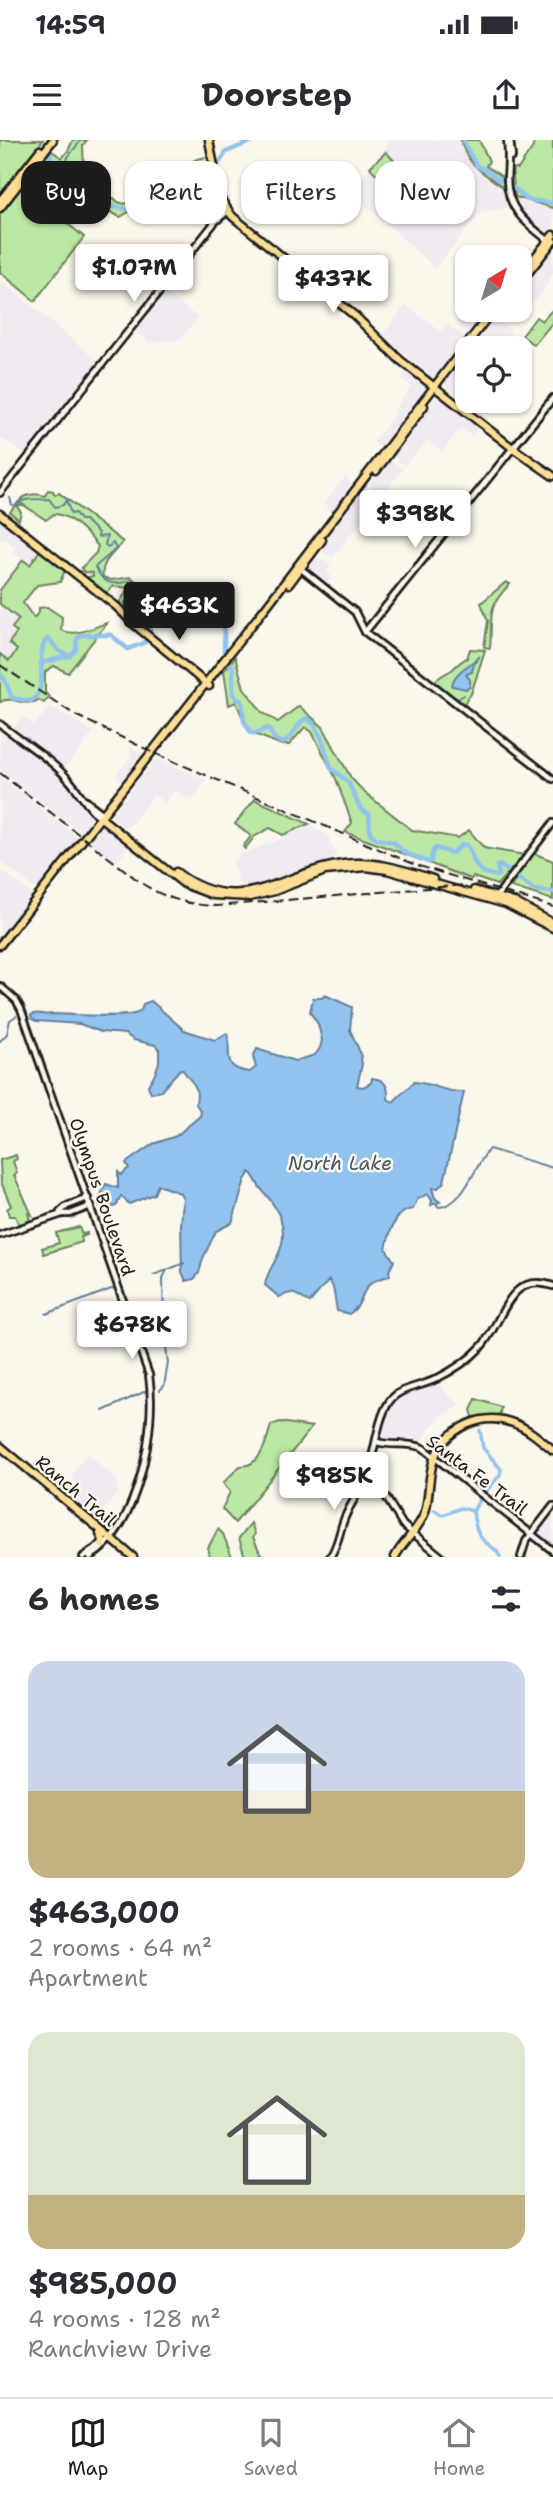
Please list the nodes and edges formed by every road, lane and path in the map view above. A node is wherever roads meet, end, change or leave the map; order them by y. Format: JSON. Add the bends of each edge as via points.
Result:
{"nodes":[{"id":1,"x":50,"y":140,"type":"edge"},
{"id":2,"x":211,"y":140,"type":"edge"},
{"id":3,"x":508,"y":140,"type":"edge"},
{"id":4,"x":18,"y":181,"type":"junction"},
{"id":5,"x":0,"y":201,"type":"edge"},
{"id":6,"x":0,"y":208,"type":"edge"},
{"id":7,"x":229,"y":210,"type":"junction"},
{"id":8,"x":552,"y":241,"type":"edge"},
{"id":9,"x":532,"y":263,"type":"edge"},
{"id":10,"x":532,"y":267,"type":"edge"},
{"id":11,"x":485,"y":322,"type":"edge"},
{"id":12,"x":487,"y":322,"type":"edge"},
{"id":13,"x":473,"y":336,"type":"edge"},
{"id":14,"x":476,"y":336,"type":"edge"},
{"id":15,"x":455,"y":362,"type":"edge"},
{"id":16,"x":455,"y":364,"type":"edge"},
{"id":17,"x":436,"y":384,"type":"junction"},
{"id":18,"x":553,"y":398,"type":"edge"},
{"id":19,"x":455,"y":399,"type":"edge"},
{"id":20,"x":455,"y":402,"type":"edge"},
{"id":21,"x":470,"y":413,"type":"edge"},
{"id":22,"x":514,"y":447,"type":"junction"},
{"id":23,"x":553,"y":474,"type":"edge"},
{"id":24,"x":1,"y":491,"type":"edge"},
{"id":25,"x":0,"y":514,"type":"edge"},
{"id":26,"x":299,"y":568,"type":"junction"},
{"id":27,"x":365,"y":632,"type":"junction"},
{"id":28,"x":208,"y":684,"type":"junction"},
{"id":29,"x":0,"y":724,"type":"edge"},
{"id":30,"x":553,"y":779,"type":"edge"},
{"id":31,"x":103,"y":817,"type":"junction"},
{"id":32,"x":553,"y":823,"type":"edge"},
{"id":33,"x":496,"y":897,"type":"junction"},
{"id":34,"x":553,"y":925,"type":"edge"},
{"id":35,"x":12,"y":932,"type":"junction"},
{"id":36,"x":0,"y":945,"type":"edge"},
{"id":37,"x":0,"y":951,"type":"edge"},
{"id":38,"x":2,"y":990,"type":"edge"},
{"id":39,"x":88,"y":1198,"type":"junction"},
{"id":40,"x":91,"y":1206,"type":"junction"},
{"id":41,"x":66,"y":1207,"type":"junction"},
{"id":42,"x":59,"y":1213,"type":"junction"},
{"id":43,"x":69,"y":1214,"type":"junction"},
{"id":44,"x":0,"y":1234,"type":"edge"},
{"id":45,"x":553,"y":1286,"type":"edge"},
{"id":46,"x":377,"y":1442,"type":"junction"},
{"id":47,"x":0,"y":1449,"type":"edge"},
{"id":48,"x":552,"y":1451,"type":"edge"},
{"id":49,"x":436,"y":1458,"type":"junction"},
{"id":50,"x":365,"y":1482,"type":"junction"},
{"id":51,"x":553,"y":1506,"type":"edge"},
{"id":52,"x":531,"y":1533,"type":"junction"},
{"id":53,"x":413,"y":1534,"type":"junction"},
{"id":54,"x":110,"y":1541,"type":"junction"},
{"id":55,"x":553,"y":1550,"type":"edge"},
{"id":56,"x":82,"y":1557,"type":"edge"},
{"id":57,"x":90,"y":1557,"type":"edge"},
{"id":58,"x":131,"y":1557,"type":"edge"},
{"id":59,"x":330,"y":1557,"type":"edge"},
{"id":60,"x":397,"y":1557,"type":"edge"},
{"id":61,"x":442,"y":1557,"type":"edge"},
{"id":62,"x":521,"y":1557,"type":"edge"}],
"edges":[{"from":1,"to":4,"type":"main road"},
{"from":2,"to":7,"type":"main road"},
{"from":3,"to":8,"type":"street","via":[[510,191],[522,216]]},
{"from":4,"to":5,"type":"main road"},
{"from":4,"to":6,"type":"main road"},
{"from":7,"to":17,"type":"main road","via":[[354,311],[394,354]]},
{"from":7,"to":24,"type":"street"},
{"from":8,"to":9,"type":"main road"},
{"from":8,"to":10,"type":"main road"},
{"from":11,"to":13,"type":"main road"},
{"from":12,"to":14,"type":"main road"},
{"from":15,"to":17,"type":"main road"},
{"from":16,"to":17,"type":"main road"},
{"from":17,"to":19,"type":"main road"},
{"from":17,"to":20,"type":"main road"},
{"from":17,"to":26,"type":"main road"},
{"from":18,"to":22,"type":"street"},
{"from":21,"to":22,"type":"main road"},
{"from":22,"to":23,"type":"main road"},
{"from":22,"to":27,"type":"street"},
{"from":25,"to":28,"type":"main road"},
{"from":26,"to":27,"type":"street","via":[[355,612]]},
{"from":26,"to":28,"type":"main road"},
{"from":27,"to":30,"type":"street"},
{"from":28,"to":31,"type":"main road"},
{"from":29,"to":31,"type":"street","via":[[64,774]]},
{"from":31,"to":33,"type":"main road","via":[[179,875],[214,893],[256,894],[336,867],[360,865]]},
{"from":31,"to":35,"type":"main road"},
{"from":32,"to":33,"type":"street"},
{"from":33,"to":34,"type":"main road"},
{"from":33,"to":34,"type":"main road"},
{"from":35,"to":36,"type":"main road"},
{"from":35,"to":37,"type":"main road"},
{"from":38,"to":39,"type":"street","name":"Olympus Boulevard","via":[[17,1003]]},
{"from":39,"to":40,"type":"street","name":"Olympus Boulevard"},
{"from":39,"to":41,"type":"street"},
{"from":40,"to":43,"type":"street"},
{"from":40,"to":54,"type":"street","name":"Olympus Boulevard","via":[[142,1350],[153,1398],[149,1438],[132,1502]]},
{"from":41,"to":42,"type":"street"},
{"from":41,"to":43,"type":"street"},
{"from":42,"to":43,"type":"street"},
{"from":42,"to":44,"type":"street"},
{"from":45,"to":46,"type":"street","via":[[535,1283],[520,1288],[473,1354],[439,1378],[393,1397]]},
{"from":46,"to":49,"type":"street","name":"Santa Fe Trail","via":[[416,1445]]},
{"from":46,"to":50,"type":"street"},
{"from":47,"to":54,"type":"main road","name":"Ranch Trail"},
{"from":47,"to":54,"type":"main road","name":"Ranch Trail","via":[[103,1540]]},
{"from":48,"to":49,"type":"main road","via":[[507,1421],[481,1420],[453,1433]]},
{"from":49,"to":52,"type":"street","name":"Santa Fe Trail"},
{"from":49,"to":53,"type":"main road","via":[[425,1513]]},
{"from":50,"to":53,"type":"street","via":[[386,1496]]},
{"from":50,"to":59,"type":"street"},
{"from":51,"to":52,"type":"street"},
{"from":52,"to":55,"type":"street","name":"Santa Fe Trail"},
{"from":52,"to":62,"type":"street"},
{"from":53,"to":60,"type":"main road"},
{"from":53,"to":61,"type":"street"},
{"from":54,"to":56,"type":"street","name":"Olympus Boulevard"},
{"from":54,"to":57,"type":"street","name":"Olympus Boulevard"},
{"from":54,"to":58,"type":"main road","name":"Ranch Trail"}]}
